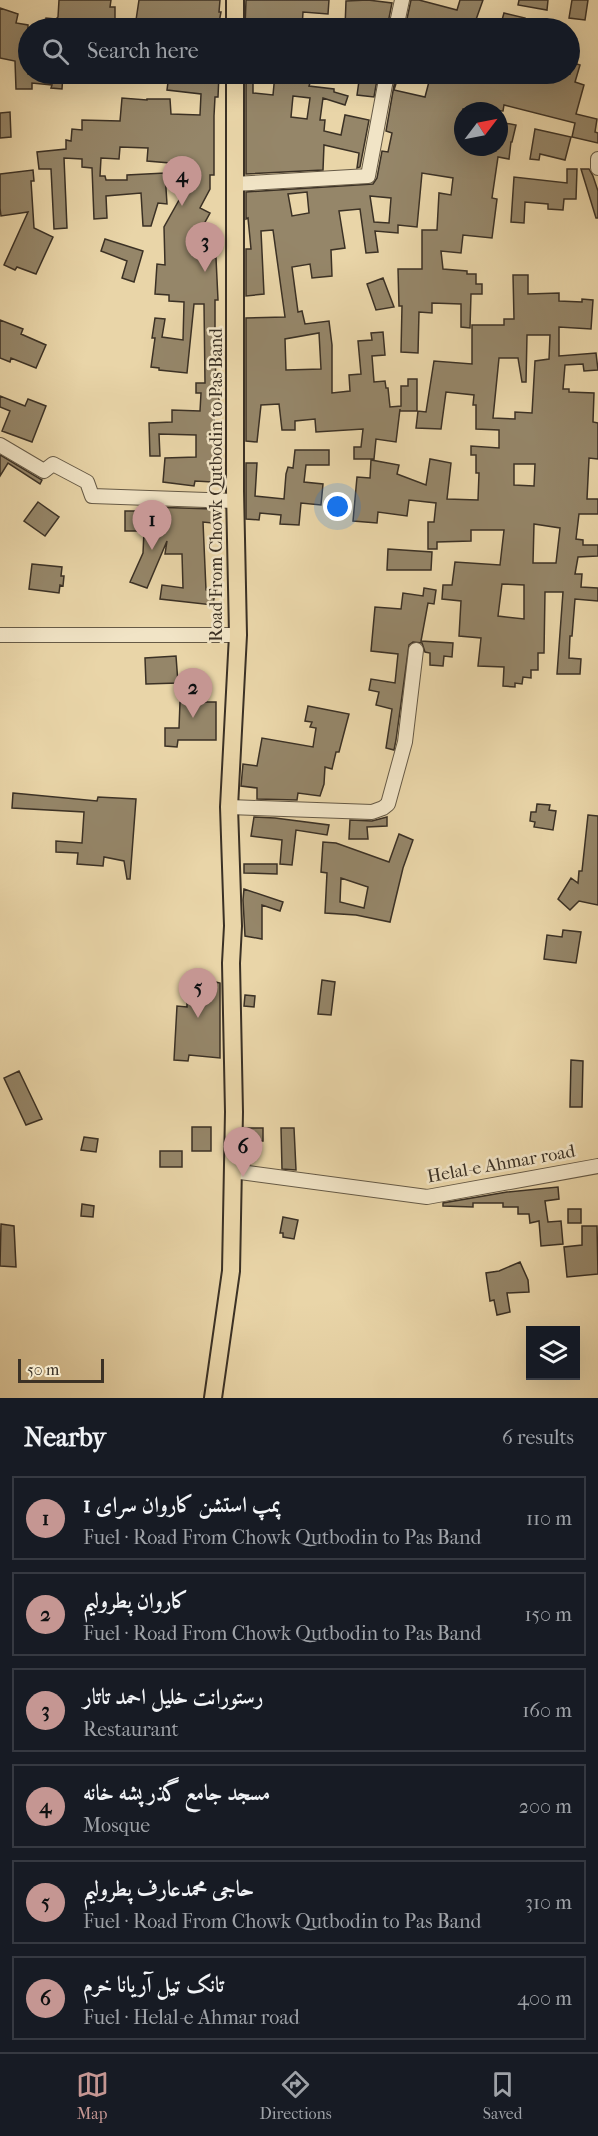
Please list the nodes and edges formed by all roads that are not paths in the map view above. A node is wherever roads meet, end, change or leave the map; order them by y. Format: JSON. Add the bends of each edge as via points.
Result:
{"nodes":[{"id":1,"x":235,"y":0,"type":"edge"},
{"id":2,"x":402,"y":0,"type":"edge"},
{"id":3,"x":235,"y":18,"type":"edge"},
{"id":4,"x":398,"y":18,"type":"edge"},
{"id":5,"x":235,"y":84,"type":"edge"},
{"id":6,"x":385,"y":84,"type":"edge"},
{"id":7,"x":598,"y":159,"type":"edge"},
{"id":8,"x":598,"y":168,"type":"edge"},
{"id":9,"x":234,"y":184,"type":"junction"},
{"id":10,"x":0,"y":445,"type":"edge"},
{"id":11,"x":235,"y":501,"type":"junction"},
{"id":12,"x":0,"y":635,"type":"edge"},
{"id":13,"x":238,"y":635,"type":"junction"},
{"id":14,"x":417,"y":650,"type":"dead end"},
{"id":15,"x":229,"y":807,"type":"junction"},
{"id":16,"x":598,"y":1166,"type":"edge"},
{"id":17,"x":232,"y":1171,"type":"junction"},
{"id":18,"x":213,"y":1398,"type":"edge"}],
"edges":[{"from":1,"to":3,"type":"main road"},
{"from":2,"to":4,"type":"street"},
{"from":5,"to":9,"type":"main road","name":"Road From Chowk Qutbodin to Pas Band"},
{"from":6,"to":9,"type":"street","via":[[368,176]]},
{"from":7,"to":8,"type":"street"},
{"from":9,"to":11,"type":"main road","name":"Road From Chowk Qutbodin to Pas Band"},
{"from":10,"to":11,"type":"street","via":[[44,471],[52,464],[87,482],[92,496]]},
{"from":11,"to":13,"type":"main road","name":"Road From Chowk Qutbodin to Pas Band"},
{"from":12,"to":13,"type":"street"},
{"from":13,"to":15,"type":"main road","name":"Road From Chowk Qutbodin to Pas Band"},
{"from":14,"to":15,"type":"street","via":[[405,742],[388,804],[372,812]]},
{"from":15,"to":17,"type":"main road","name":"Road From Chowk Qutbodin to Pas Band","via":[[233,926]]},
{"from":16,"to":17,"type":"street","name":"Helal-e Ahmar road","via":[[426,1197]]},
{"from":17,"to":18,"type":"main road","name":"Road From Chowk Qutbodin to Pas Band","via":[[231,1271]]}]}
